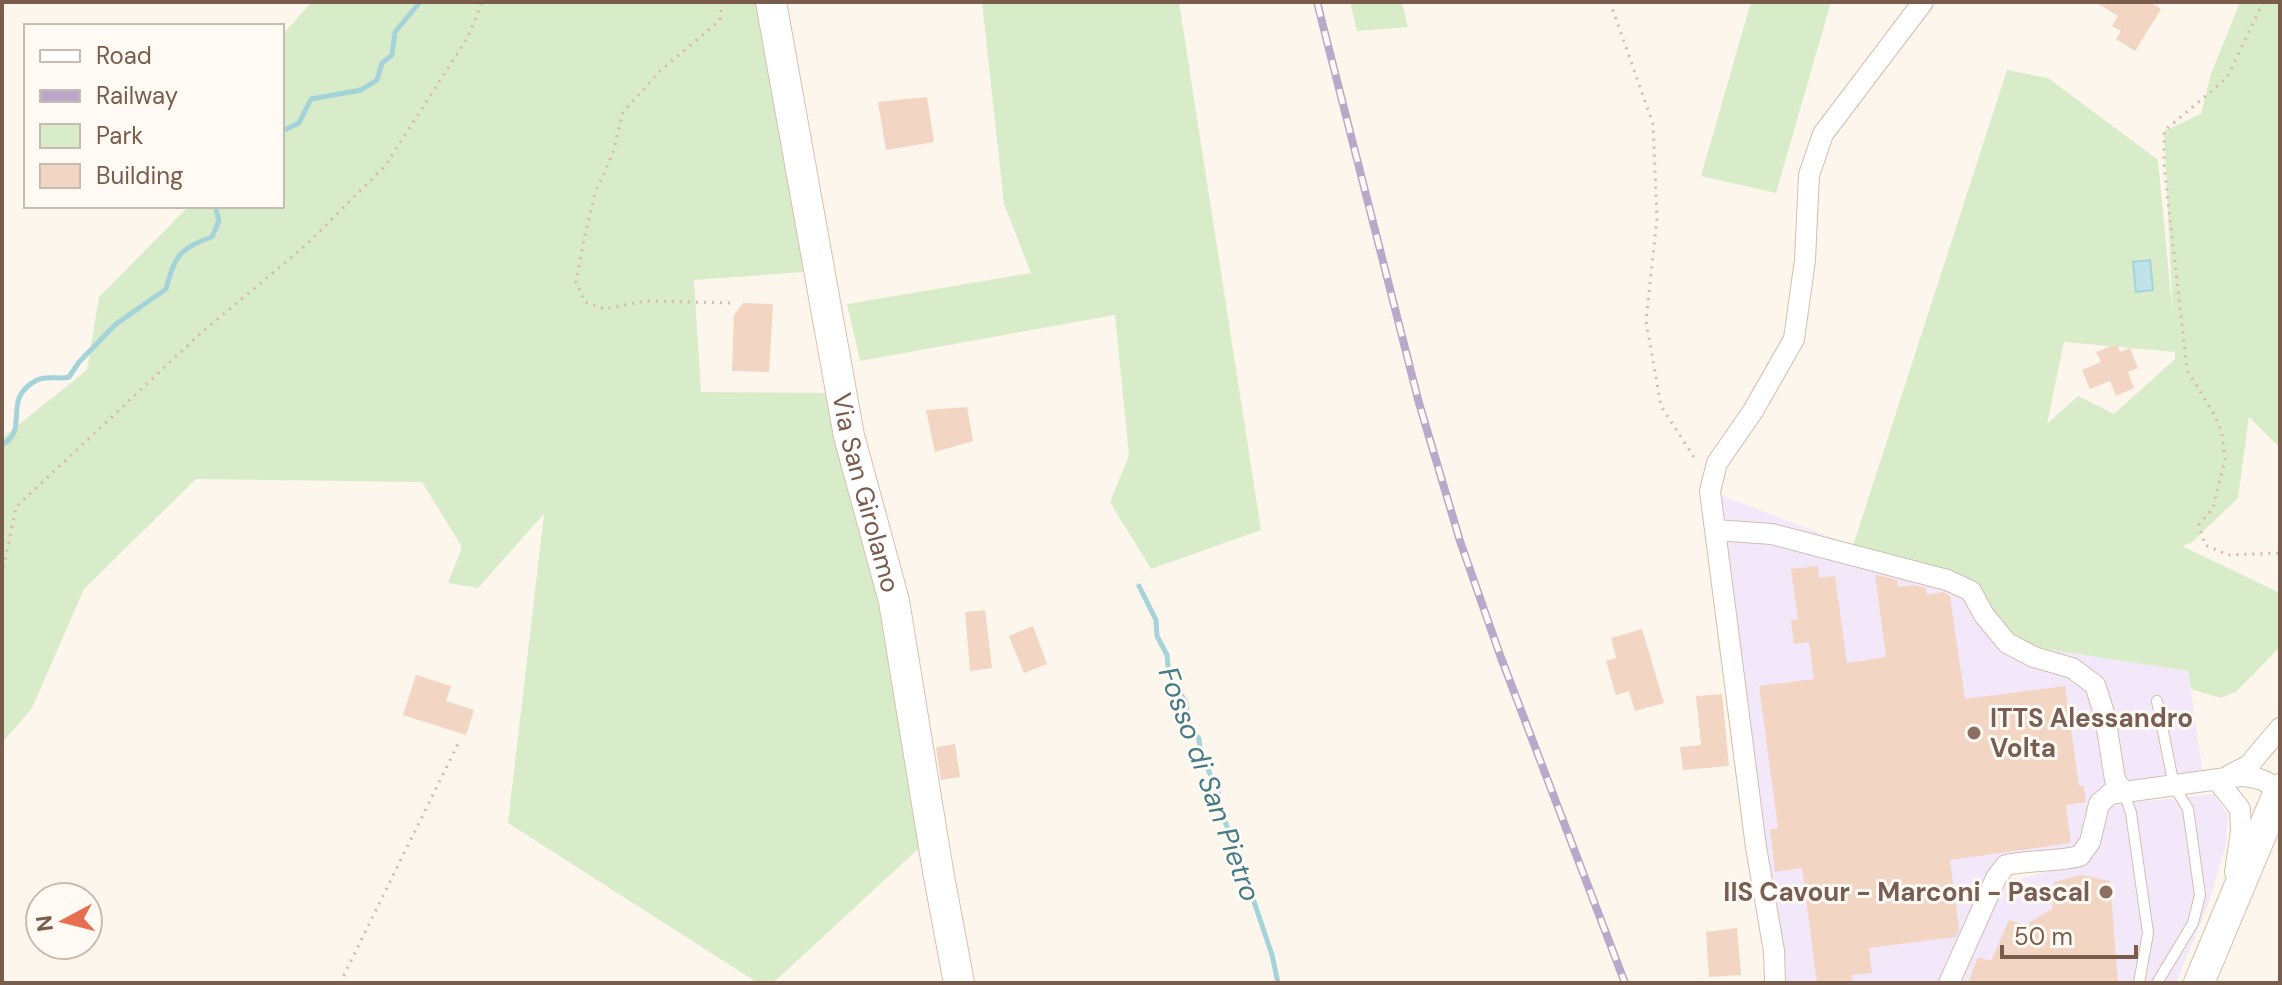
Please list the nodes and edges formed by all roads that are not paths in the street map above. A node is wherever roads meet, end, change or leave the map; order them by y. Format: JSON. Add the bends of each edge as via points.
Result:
{"nodes":[{"id":1,"x":771,"y":2,"type":"edge"},
{"id":2,"x":1923,"y":2,"type":"edge"},
{"id":3,"x":1715,"y":530,"type":"junction"},
{"id":4,"x":2157,"y":701,"type":"dead end"},
{"id":5,"x":2280,"y":728,"type":"edge"},
{"id":6,"x":2215,"y":773,"type":"junction"},
{"id":7,"x":2174,"y":786,"type":"junction"},
{"id":8,"x":2124,"y":792,"type":"junction"},
{"id":9,"x":2278,"y":794,"type":"edge"},
{"id":10,"x":2220,"y":934,"type":"junction"},
{"id":11,"x":959,"y":983,"type":"edge"},
{"id":12,"x":1775,"y":983,"type":"edge"},
{"id":13,"x":1949,"y":983,"type":"edge"},
{"id":14,"x":2139,"y":983,"type":"edge"},
{"id":15,"x":2157,"y":983,"type":"edge"},
{"id":16,"x":2199,"y":983,"type":"edge"}],
"edges":[{"from":1,"to":11,"type":"street","name":"Via San Girolamo","via":[[849,436],[894,601]]},
{"from":2,"to":3,"type":"street","via":[[1823,134],[1809,175],[1794,339],[1717,463],[1710,491]]},
{"from":3,"to":8,"type":"street","via":[[1772,534],[1971,591],[2007,643],[2072,668],[2095,685],[2108,727],[2115,780]]},
{"from":3,"to":12,"type":"street"},
{"from":4,"to":7,"type":"lane"},
{"from":5,"to":6,"type":"street","via":[[2249,765],[2223,779]]},
{"from":6,"to":7,"type":"street"},
{"from":6,"to":9,"type":"street","via":[[2252,776],[2273,785]]},
{"from":6,"to":10,"type":"street","via":[[2240,809],[2241,831]]},
{"from":7,"to":8,"type":"street"},
{"from":7,"to":15,"type":"lane","via":[[2188,809],[2200,895],[2193,923]]},
{"from":8,"to":13,"type":"street","via":[[2110,794],[2099,804],[2090,842],[2080,856],[2006,865]]},
{"from":8,"to":14,"type":"lane","via":[[2148,933]]},
{"from":9,"to":10,"type":"street"},
{"from":10,"to":16,"type":"street"}]}
